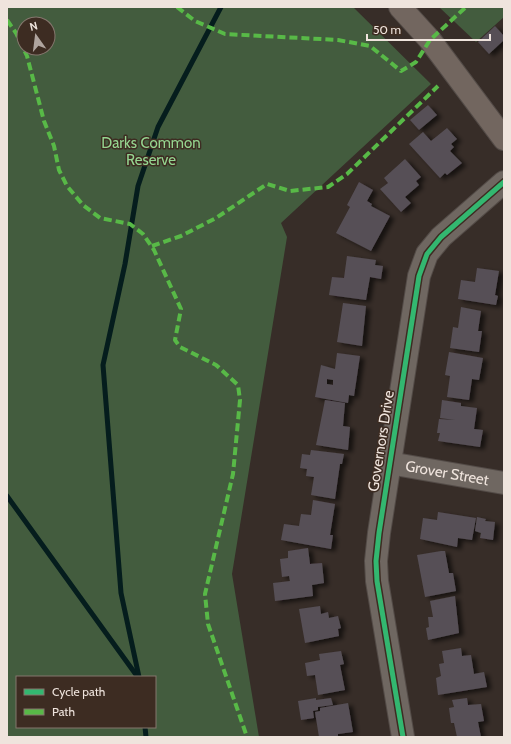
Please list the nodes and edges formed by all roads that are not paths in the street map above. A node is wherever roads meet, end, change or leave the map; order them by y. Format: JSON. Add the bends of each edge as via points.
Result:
{"nodes":[{"id":1,"x":400,"y":7,"type":"edge"},
{"id":2,"x":504,"y":139,"type":"edge"},
{"id":3,"x":504,"y":182,"type":"edge"},
{"id":4,"x":389,"y":463,"type":"junction"},
{"id":5,"x":504,"y":483,"type":"edge"},
{"id":6,"x":403,"y":737,"type":"edge"}],
"edges":[{"from":1,"to":2,"type":"main road","via":[[430,40]]},
{"from":3,"to":4,"type":"street","name":"Governors Drive","via":[[441,237],[424,259],[419,276]]},
{"from":4,"to":5,"type":"street","name":"Grover Street"},
{"from":4,"to":6,"type":"street","name":"Governors Drive","via":[[375,566]]}]}
